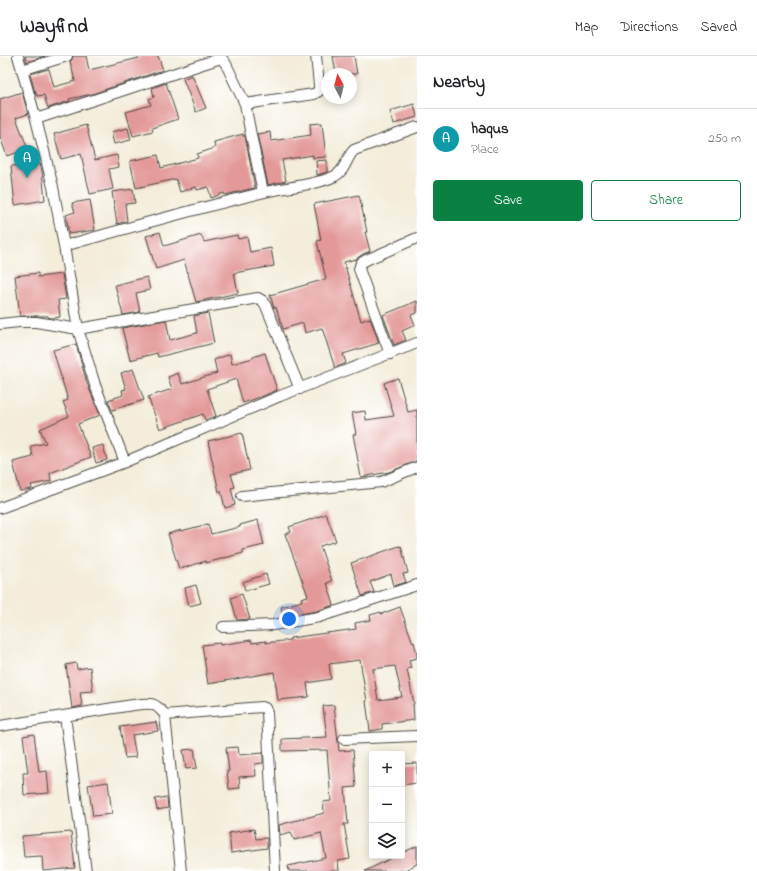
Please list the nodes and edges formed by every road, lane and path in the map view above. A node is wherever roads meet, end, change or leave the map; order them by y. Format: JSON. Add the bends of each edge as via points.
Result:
{"nodes":[{"id":1,"x":18,"y":56,"type":"edge"},
{"id":2,"x":67,"y":56,"type":"edge"},
{"id":3,"x":316,"y":56,"type":"edge"},
{"id":4,"x":221,"y":57,"type":"edge"},
{"id":5,"x":22,"y":70,"type":"junction"},
{"id":6,"x":245,"y":104,"type":"junction"},
{"id":7,"x":36,"y":119,"type":"junction"},
{"id":8,"x":417,"y":127,"type":"edge"},
{"id":9,"x":263,"y":192,"type":"junction"},
{"id":10,"x":417,"y":238,"type":"edge"},
{"id":11,"x":64,"y":246,"type":"junction"},
{"id":12,"x":0,"y":324,"type":"edge"},
{"id":13,"x":78,"y":329,"type":"junction"},
{"id":14,"x":417,"y":343,"type":"edge"},
{"id":15,"x":390,"y":354,"type":"junction"},
{"id":16,"x":300,"y":389,"type":"junction"},
{"id":17,"x":124,"y":462,"type":"junction"},
{"id":18,"x":417,"y":466,"type":"edge"},
{"id":19,"x":242,"y":496,"type":"dead end"},
{"id":20,"x":0,"y":508,"type":"edge"},
{"id":21,"x":417,"y":585,"type":"edge"},
{"id":22,"x":223,"y":627,"type":"dead end"},
{"id":23,"x":165,"y":715,"type":"junction"},
{"id":24,"x":65,"y":716,"type":"junction"},
{"id":25,"x":0,"y":726,"type":"edge"},
{"id":26,"x":417,"y":736,"type":"edge"},
{"id":27,"x":344,"y":739,"type":"dead end"},
{"id":28,"x":86,"y":871,"type":"edge"},
{"id":29,"x":181,"y":871,"type":"edge"},
{"id":30,"x":275,"y":871,"type":"edge"}],
"edges":[{"from":1,"to":5,"type":"street"},
{"from":2,"to":5,"type":"street"},
{"from":3,"to":6,"type":"street","via":[[319,85],[314,94]]},
{"from":4,"to":6,"type":"street"},
{"from":4,"to":7,"type":"street"},
{"from":5,"to":7,"type":"street"},
{"from":6,"to":9,"type":"street"},
{"from":7,"to":11,"type":"street"},
{"from":8,"to":9,"type":"street","via":[[354,150],[341,172],[336,175]]},
{"from":9,"to":11,"type":"street","via":[[154,219]]},
{"from":10,"to":15,"type":"street","via":[[366,260],[361,263],[359,269]]},
{"from":11,"to":13,"type":"street"},
{"from":12,"to":13,"type":"street","via":[[36,322]]},
{"from":13,"to":16,"type":"street","via":[[258,298],[266,306]]},
{"from":13,"to":17,"type":"street"},
{"from":14,"to":15,"type":"street"},
{"from":15,"to":16,"type":"street"},
{"from":16,"to":17,"type":"street"},
{"from":17,"to":20,"type":"street"},
{"from":18,"to":19,"type":"street","via":[[381,482]]},
{"from":21,"to":22,"type":"street","via":[[319,617],[273,625]]},
{"from":23,"to":24,"type":"street","via":[[152,703]]},
{"from":23,"to":29,"type":"street"},
{"from":23,"to":30,"type":"street","via":[[266,708]]},
{"from":24,"to":25,"type":"street"},
{"from":24,"to":28,"type":"street"},
{"from":26,"to":27,"type":"street"}]}
